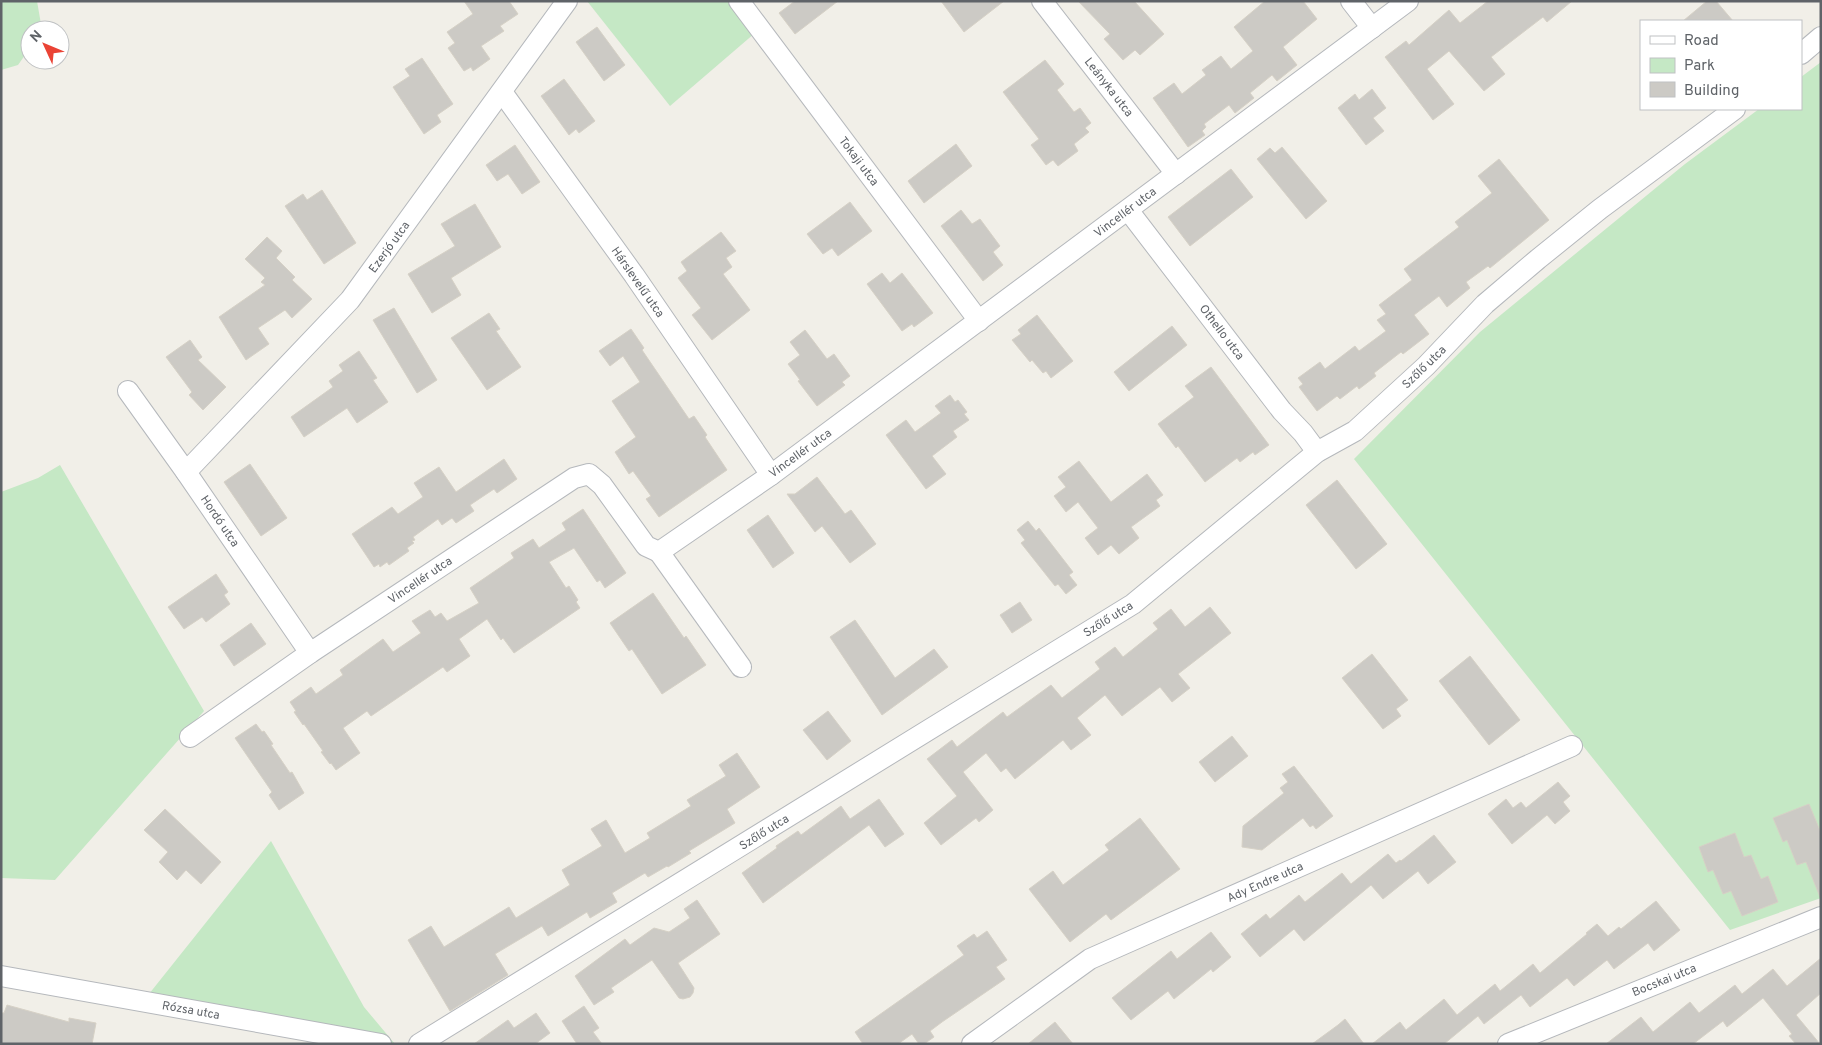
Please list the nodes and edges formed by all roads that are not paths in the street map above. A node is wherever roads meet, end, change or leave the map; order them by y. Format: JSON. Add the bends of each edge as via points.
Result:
{"nodes":[{"id":1,"x":567,"y":1,"type":"edge"},
{"id":2,"x":739,"y":1,"type":"edge"},
{"id":3,"x":1042,"y":1,"type":"edge"},
{"id":4,"x":1351,"y":1,"type":"edge"},
{"id":5,"x":1408,"y":1,"type":"edge"},
{"id":6,"x":1372,"y":28,"type":"junction"},
{"id":7,"x":1821,"y":37,"type":"edge"},
{"id":8,"x":1802,"y":53,"type":"edge"},
{"id":9,"x":502,"y":92,"type":"junction"},
{"id":10,"x":1734,"y":110,"type":"edge"},
{"id":11,"x":1176,"y":174,"type":"junction"},
{"id":12,"x":1128,"y":210,"type":"junction"},
{"id":13,"x":979,"y":321,"type":"junction"},
{"id":14,"x":128,"y":391,"type":"dead end"},
{"id":15,"x":1317,"y":452,"type":"junction"},
{"id":16,"x":186,"y":472,"type":"junction"},
{"id":17,"x":771,"y":475,"type":"junction"},
{"id":18,"x":659,"y":552,"type":"junction"},
{"id":19,"x":310,"y":653,"type":"junction"},
{"id":20,"x":741,"y":667,"type":"dead end"},
{"id":21,"x":190,"y":737,"type":"dead end"},
{"id":22,"x":1572,"y":746,"type":"dead end"},
{"id":23,"x":1821,"y":917,"type":"edge"},
{"id":24,"x":1,"y":976,"type":"edge"},
{"id":25,"x":381,"y":1044,"type":"edge"},
{"id":26,"x":419,"y":1044,"type":"edge"},
{"id":27,"x":972,"y":1044,"type":"edge"},
{"id":28,"x":1508,"y":1044,"type":"edge"}],
"edges":[{"from":1,"to":9,"type":"street","name":"Ezerjó utca"},
{"from":2,"to":13,"type":"street","name":"Tokaji utca"},
{"from":3,"to":11,"type":"street","name":"Leányka utca"},
{"from":4,"to":6,"type":"street"},
{"from":5,"to":6,"type":"street","name":"Vincellér utca"},
{"from":6,"to":11,"type":"street","name":"Vincellér utca"},
{"from":7,"to":8,"type":"street"},
{"from":9,"to":16,"type":"street","name":"Ezerjó utca","via":[[350,300]]},
{"from":9,"to":17,"type":"street","name":"Hárslevelű utca","via":[[634,275]]},
{"from":10,"to":15,"type":"street","name":"Szőlő utca","via":[[1538,259],[1484,304],[1385,405],[1355,431]]},
{"from":11,"to":12,"type":"street","name":"Vincellér utca"},
{"from":12,"to":13,"type":"street","name":"Vincellér utca"},
{"from":12,"to":15,"type":"street","name":"Othello utca"},
{"from":13,"to":17,"type":"street","name":"Vincellér utca"},
{"from":14,"to":16,"type":"street","name":"Hordó utca"},
{"from":15,"to":26,"type":"street","name":"Szőlő utca","via":[[1133,604]]},
{"from":16,"to":19,"type":"street","name":"Hordó utca"},
{"from":17,"to":18,"type":"street","name":"Vincellér utca"},
{"from":18,"to":19,"type":"street","name":"Vincellér utca","via":[[646,546],[602,485],[589,474],[574,478]]},
{"from":18,"to":20,"type":"street"},
{"from":19,"to":21,"type":"street","name":"Vincellér utca"},
{"from":22,"to":27,"type":"street","name":"Ady Endre utca","via":[[1090,959]]},
{"from":23,"to":28,"type":"street","name":"Bocskai utca"},
{"from":24,"to":25,"type":"street","name":"Rózsa utca"}]}
